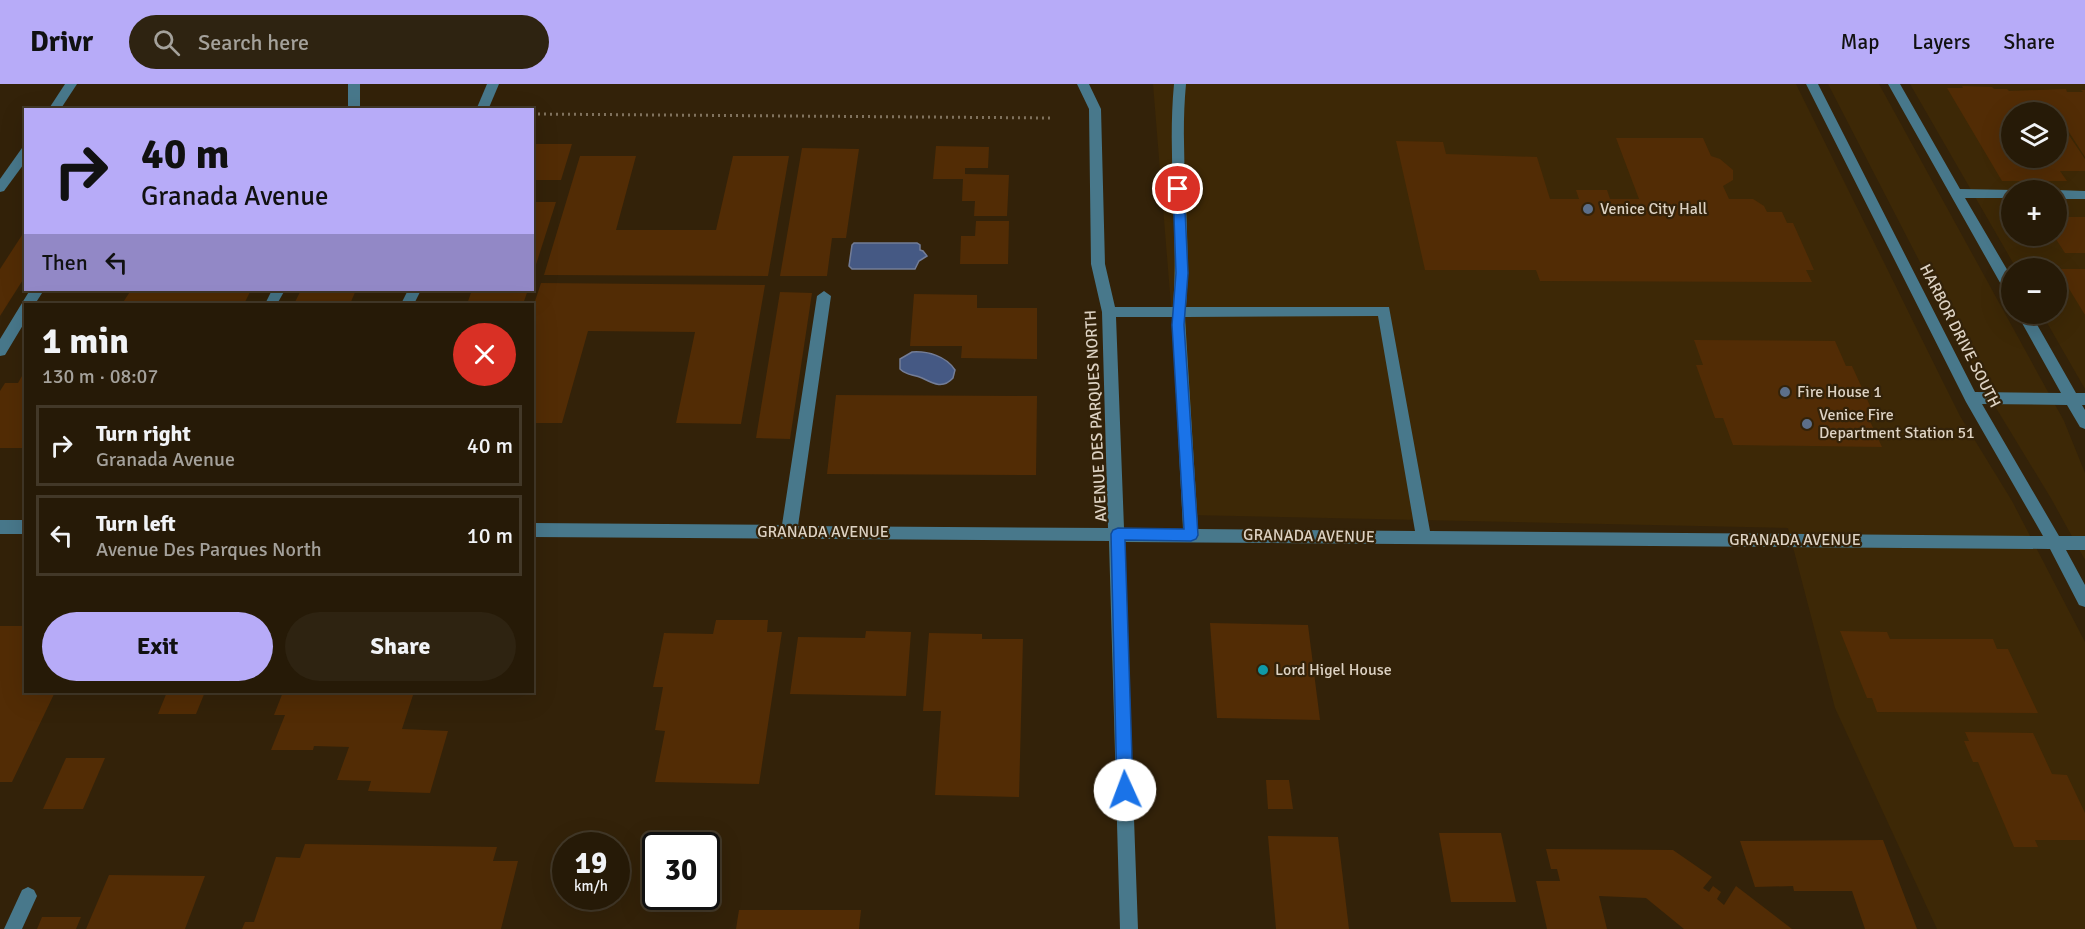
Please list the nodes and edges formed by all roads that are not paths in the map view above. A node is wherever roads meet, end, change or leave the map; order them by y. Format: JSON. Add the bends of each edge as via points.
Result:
{"nodes":[{"id":1,"x":71,"y":84,"type":"edge"},
{"id":2,"x":354,"y":84,"type":"edge"},
{"id":3,"x":493,"y":84,"type":"edge"},
{"id":4,"x":1083,"y":84,"type":"edge"},
{"id":5,"x":1180,"y":84,"type":"edge"},
{"id":6,"x":1812,"y":84,"type":"edge"},
{"id":7,"x":1894,"y":84,"type":"edge"},
{"id":8,"x":55,"y":108,"type":"edge"},
{"id":9,"x":354,"y":108,"type":"edge"},
{"id":10,"x":483,"y":108,"type":"edge"},
{"id":11,"x":24,"y":154,"type":"edge"},
{"id":12,"x":0,"y":188,"type":"edge"},
{"id":13,"x":1956,"y":193,"type":"junction"},
{"id":14,"x":2001,"y":194,"type":"edge"},
{"id":15,"x":2067,"y":194,"type":"edge"},
{"id":16,"x":2085,"y":195,"type":"edge"},
{"id":17,"x":2001,"y":272,"type":"edge"},
{"id":18,"x":824,"y":296,"type":"dead end"},
{"id":19,"x":24,"y":311,"type":"edge"},
{"id":20,"x":1109,"y":312,"type":"junction"},
{"id":21,"x":1179,"y":312,"type":"junction"},
{"id":22,"x":2030,"y":324,"type":"edge"},
{"id":23,"x":0,"y":351,"type":"edge"},
{"id":24,"x":1971,"y":398,"type":"junction"},
{"id":25,"x":2078,"y":399,"type":"edge"},
{"id":26,"x":2085,"y":423,"type":"edge"},
{"id":27,"x":0,"y":527,"type":"edge"},
{"id":28,"x":24,"y":527,"type":"edge"},
{"id":29,"x":534,"y":530,"type":"edge"},
{"id":30,"x":789,"y":532,"type":"junction"},
{"id":31,"x":1118,"y":534,"type":"junction"},
{"id":32,"x":1191,"y":535,"type":"junction"},
{"id":33,"x":1424,"y":537,"type":"junction"},
{"id":34,"x":2055,"y":543,"type":"junction"},
{"id":35,"x":2085,"y":543,"type":"edge"},
{"id":36,"x":2085,"y":600,"type":"edge"},
{"id":37,"x":28,"y":896,"type":"dead end"},
{"id":38,"x":13,"y":929,"type":"edge"},
{"id":39,"x":1129,"y":929,"type":"edge"}],
"edges":[{"from":1,"to":8,"type":"street"},
{"from":2,"to":9,"type":"street"},
{"from":3,"to":10,"type":"street"},
{"from":4,"to":20,"type":"street","name":"AVENUE DES PARQUES NORTH","via":[[1095,109],[1098,264]]},
{"from":5,"to":21,"type":"street","via":[[1176,125],[1182,273]]},
{"from":6,"to":24,"type":"street","name":"HARBOR DRIVE SOUTH"},
{"from":7,"to":13,"type":"street"},
{"from":11,"to":12,"type":"street"},
{"from":13,"to":14,"type":"street"},
{"from":13,"to":17,"type":"street"},
{"from":15,"to":16,"type":"street"},
{"from":18,"to":30,"type":"street"},
{"from":19,"to":23,"type":"street"},
{"from":20,"to":21,"type":"street"},
{"from":20,"to":31,"type":"street","name":"AVENUE DES PARQUES NORTH"},
{"from":21,"to":32,"type":"street"},
{"from":21,"to":33,"type":"street","via":[[1384,311]]},
{"from":22,"to":25,"type":"street"},
{"from":24,"to":25,"type":"street"},
{"from":24,"to":34,"type":"street","name":"HARBOR DRIVE SOUTH"},
{"from":25,"to":26,"type":"street"},
{"from":27,"to":28,"type":"street"},
{"from":29,"to":30,"type":"street","name":"GRANADA AVENUE"},
{"from":30,"to":31,"type":"street","name":"GRANADA AVENUE"},
{"from":31,"to":32,"type":"street","name":"GRANADA AVENUE"},
{"from":31,"to":39,"type":"street","name":"AVENUE DES PARQUES NORTH"},
{"from":32,"to":33,"type":"street","name":"GRANADA AVENUE"},
{"from":33,"to":34,"type":"street","name":"GRANADA AVENUE"},
{"from":34,"to":35,"type":"street","name":"GRANADA AVENUE"},
{"from":34,"to":36,"type":"street","name":"HARBOR DRIVE SOUTH"},
{"from":37,"to":38,"type":"street"}]}
